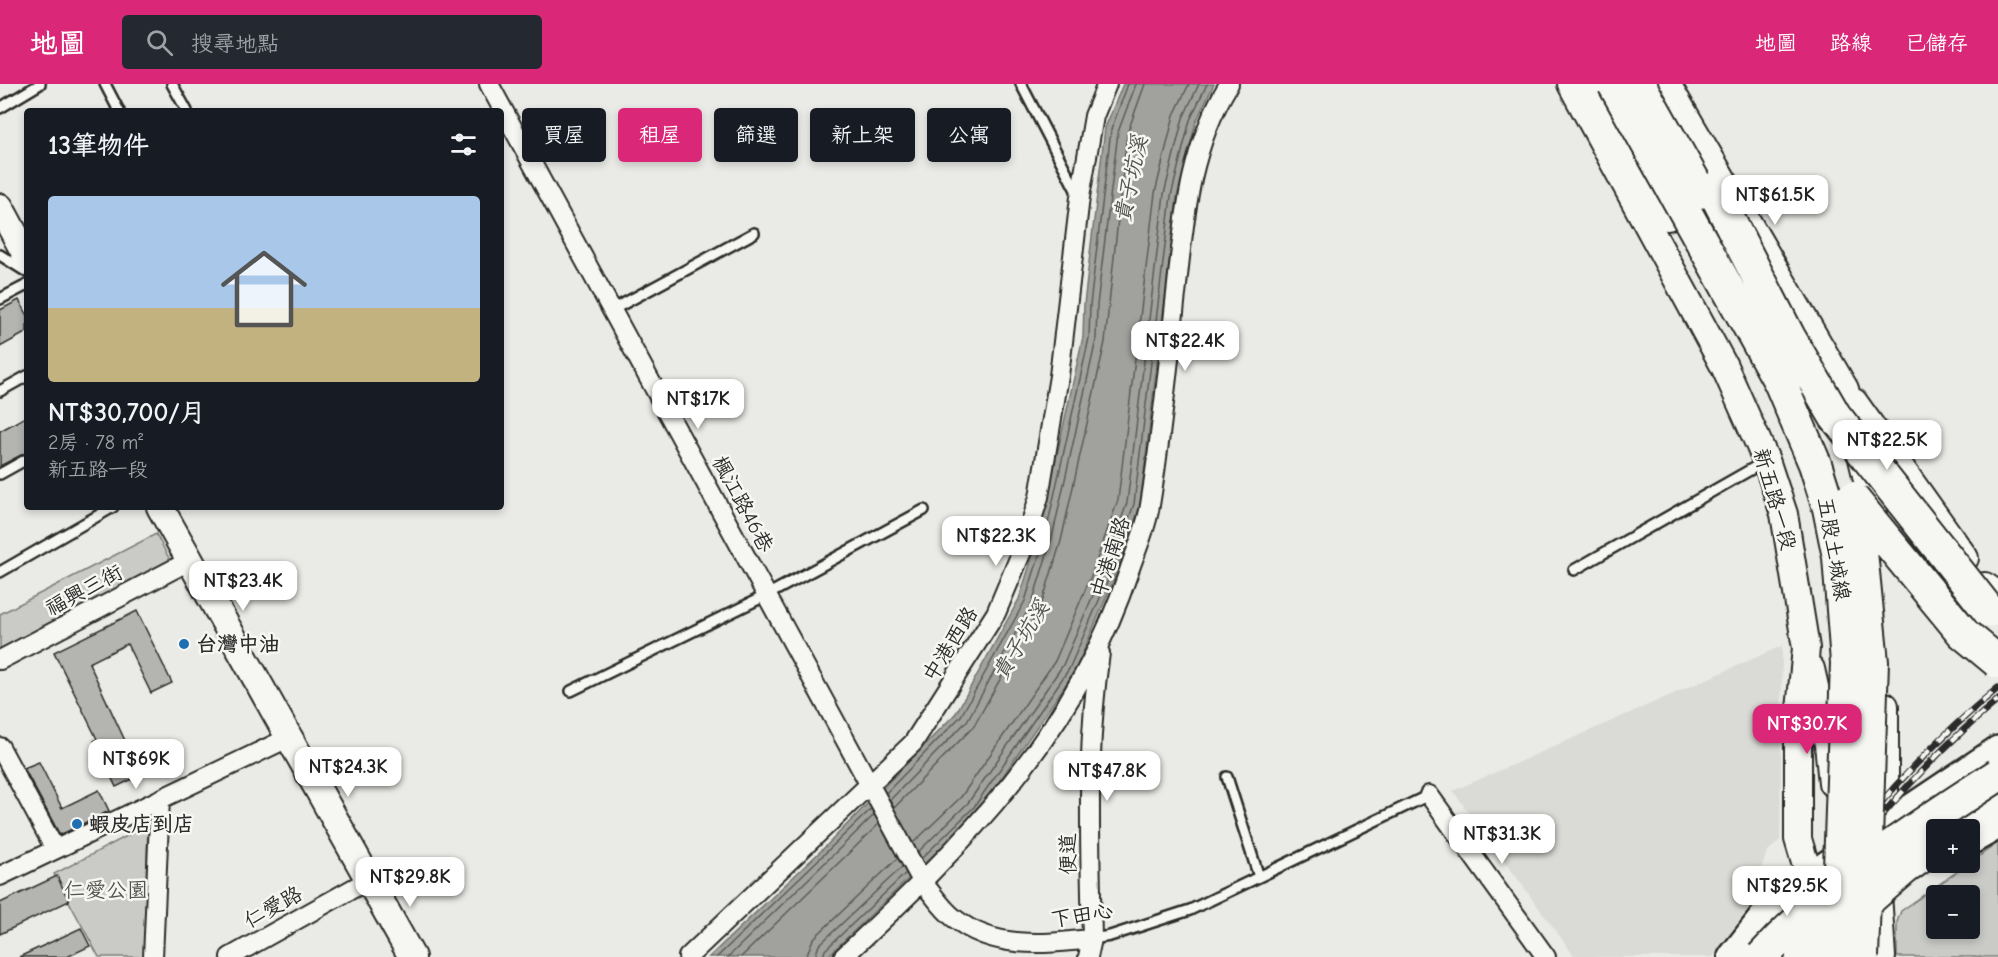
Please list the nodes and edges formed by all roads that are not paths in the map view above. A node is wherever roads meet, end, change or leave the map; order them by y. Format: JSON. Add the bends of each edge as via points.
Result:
{"nodes":[{"id":1,"x":40,"y":84,"type":"edge"},
{"id":2,"x":105,"y":84,"type":"edge"},
{"id":3,"x":172,"y":84,"type":"edge"},
{"id":4,"x":489,"y":84,"type":"edge"},
{"id":5,"x":1021,"y":84,"type":"edge"},
{"id":6,"x":1107,"y":84,"type":"edge"},
{"id":7,"x":1229,"y":84,"type":"edge"},
{"id":8,"x":1571,"y":84,"type":"edge"},
{"id":9,"x":1596,"y":84,"type":"edge"},
{"id":10,"x":1614,"y":84,"type":"edge"},
{"id":11,"x":1639,"y":84,"type":"edge"},
{"id":12,"x":1652,"y":84,"type":"edge"},
{"id":13,"x":1667,"y":84,"type":"edge"},
{"id":14,"x":26,"y":88,"type":"edge"},
{"id":15,"x":0,"y":108,"type":"edge"},
{"id":16,"x":117,"y":108,"type":"edge"},
{"id":17,"x":185,"y":108,"type":"edge"},
{"id":18,"x":502,"y":108,"type":"edge"},
{"id":19,"x":504,"y":112,"type":"edge"},
{"id":20,"x":1080,"y":197,"type":"junction"},
{"id":21,"x":0,"y":207,"type":"edge"},
{"id":22,"x":754,"y":233,"type":"dead end"},
{"id":23,"x":24,"y":251,"type":"edge"},
{"id":24,"x":0,"y":255,"type":"edge"},
{"id":25,"x":24,"y":270,"type":"edge"},
{"id":26,"x":24,"y":287,"type":"edge"},
{"id":27,"x":0,"y":299,"type":"edge"},
{"id":28,"x":612,"y":310,"type":"junction"},
{"id":29,"x":24,"y":378,"type":"edge"},
{"id":30,"x":1845,"y":389,"type":"junction"},
{"id":31,"x":0,"y":391,"type":"edge"},
{"id":32,"x":1766,"y":460,"type":"junction"},
{"id":33,"x":24,"y":461,"type":"edge"},
{"id":34,"x":0,"y":474,"type":"edge"},
{"id":35,"x":108,"y":510,"type":"edge"},
{"id":36,"x":162,"y":510,"type":"edge"},
{"id":37,"x":924,"y":510,"type":"dead end"},
{"id":38,"x":189,"y":561,"type":"junction"},
{"id":39,"x":1574,"y":570,"type":"dead end"},
{"id":40,"x":0,"y":572,"type":"edge"},
{"id":41,"x":767,"y":595,"type":"junction"},
{"id":42,"x":1994,"y":596,"type":"edge"},
{"id":43,"x":1998,"y":618,"type":"edge"},
{"id":44,"x":1101,"y":642,"type":"junction"},
{"id":45,"x":1806,"y":648,"type":"junction"},
{"id":46,"x":0,"y":660,"type":"edge"},
{"id":47,"x":1998,"y":662,"type":"edge"},
{"id":48,"x":571,"y":691,"type":"dead end"},
{"id":49,"x":288,"y":738,"type":"junction"},
{"id":50,"x":0,"y":747,"type":"edge"},
{"id":51,"x":1998,"y":750,"type":"edge"},
{"id":52,"x":1998,"y":775,"type":"edge"},
{"id":53,"x":1227,"y":777,"type":"dead end"},
{"id":54,"x":872,"y":789,"type":"junction"},
{"id":55,"x":1429,"y":795,"type":"joint"},
{"id":56,"x":160,"y":799,"type":"junction"},
{"id":57,"x":1998,"y":804,"type":"edge"},
{"id":58,"x":1977,"y":819,"type":"edge"},
{"id":59,"x":1998,"y":825,"type":"edge"},
{"id":60,"x":1885,"y":826,"type":"junction"},
{"id":61,"x":1980,"y":835,"type":"edge"},
{"id":62,"x":55,"y":849,"type":"junction"},
{"id":63,"x":1926,"y":853,"type":"edge"},
{"id":64,"x":1841,"y":856,"type":"junction"},
{"id":65,"x":1926,"y":866,"type":"edge"},
{"id":66,"x":0,"y":876,"type":"edge"},
{"id":67,"x":1809,"y":876,"type":"junction"},
{"id":68,"x":1259,"y":877,"type":"junction"},
{"id":69,"x":921,"y":878,"type":"junction"},
{"id":70,"x":370,"y":879,"type":"junction"},
{"id":71,"x":1878,"y":893,"type":"junction"},
{"id":72,"x":1090,"y":948,"type":"edge"},
{"id":73,"x":1807,"y":950,"type":"edge"},
{"id":74,"x":1538,"y":952,"type":"edge"},
{"id":75,"x":153,"y":957,"type":"edge"},
{"id":76,"x":230,"y":957,"type":"edge"},
{"id":77,"x":411,"y":957,"type":"edge"},
{"id":78,"x":688,"y":957,"type":"edge"},
{"id":79,"x":843,"y":957,"type":"edge"},
{"id":80,"x":1732,"y":957,"type":"edge"},
{"id":81,"x":1762,"y":957,"type":"edge"},
{"id":82,"x":1785,"y":957,"type":"edge"},
{"id":83,"x":1826,"y":957,"type":"edge"},
{"id":84,"x":1837,"y":957,"type":"edge"},
{"id":85,"x":1862,"y":957,"type":"edge"},
{"id":86,"x":1882,"y":957,"type":"edge"}],
"edges":[{"from":1,"to":14,"type":"lane"},
{"from":2,"to":16,"type":"lane"},
{"from":3,"to":17,"type":"lane"},
{"from":4,"to":18,"type":"street","name":"楓江路46巷"},
{"from":5,"to":20,"type":"lane"},
{"from":6,"to":20,"type":"street","name":"中港西路","via":[[1094,116]]},
{"from":7,"to":44,"type":"street","name":"中港南路","via":[[1212,112],[1188,185],[1150,509],[1116,611]]},
{"from":8,"to":32,"type":"main road","name":"新五路一段","via":[[1724,366]]},
{"from":9,"to":47,"type":"highway","bridge":true,"via":[[1745,359],[1778,411],[1963,633]]},
{"from":10,"to":84,"type":"highway","name":"五股土城線","bridge":true,"via":[[1780,382],[1829,508],[1840,567],[1847,663]]},
{"from":11,"to":85,"type":"highway","name":"五股土城線","bridge":true,"via":[[1808,391],[1830,445],[1861,552],[1872,662]]},
{"from":12,"to":43,"type":"highway","bridge":true,"via":[[1713,189],[1789,338],[1834,416]]},
{"from":13,"to":30,"type":"main road"},
{"from":14,"to":15,"type":"lane"},
{"from":19,"to":28,"type":"street","name":"楓江路46巷"},
{"from":20,"to":54,"type":"street","name":"中港西路","via":[[1056,398],[1039,497],[1022,550],[996,614],[914,743]]},
{"from":21,"to":23,"type":"main road"},
{"from":22,"to":28,"type":"lane"},
{"from":24,"to":25,"type":"lane"},
{"from":26,"to":27,"type":"lane"},
{"from":28,"to":41,"type":"street","name":"楓江路46巷"},
{"from":29,"to":31,"type":"lane"},
{"from":30,"to":42,"type":"main road"},
{"from":30,"to":60,"type":"main road","via":[[1872,500],[1885,694]]},
{"from":32,"to":39,"type":"lane"},
{"from":32,"to":45,"type":"main road","name":"新五路一段","via":[[1784,514]]},
{"from":33,"to":34,"type":"lane"},
{"from":35,"to":40,"type":"lane"},
{"from":36,"to":38,"type":"main road"},
{"from":37,"to":41,"type":"lane"},
{"from":38,"to":46,"type":"street","name":"福興三街"},
{"from":38,"to":49,"type":"main road"},
{"from":41,"to":48,"type":"lane"},
{"from":41,"to":54,"type":"street","name":"楓江路46巷"},
{"from":44,"to":69,"type":"street","name":"中港南路","via":[[1037,753],[991,811]]},
{"from":44,"to":72,"type":"street","name":"便道","via":[[1092,705],[1089,773]]},
{"from":45,"to":64,"type":"main road","via":[[1828,744]]},
{"from":45,"to":67,"type":"main road","name":"新五路一段","via":[[1798,731],[1798,839]]},
{"from":49,"to":56,"type":"street"},
{"from":49,"to":70,"type":"main road"},
{"from":50,"to":62,"type":"street"},
{"from":51,"to":60,"type":"main road"},
{"from":52,"to":81,"type":"highway","bridge":true,"via":[[1889,846],[1832,891]]},
{"from":53,"to":68,"type":"lane"},
{"from":54,"to":69,"type":"street","name":"楓江路46巷"},
{"from":54,"to":78,"type":"street","name":"中港西路"},
{"from":55,"to":68,"type":"lane","name":"下田心"},
{"from":55,"to":74,"type":"street"},
{"from":56,"to":62,"type":"street"},
{"from":56,"to":75,"type":"street"},
{"from":57,"to":58,"type":"highway"},
{"from":59,"to":61,"type":"main road"},
{"from":60,"to":64,"type":"main road"},
{"from":60,"to":71,"type":"main road"},
{"from":62,"to":66,"type":"street"},
{"from":63,"to":73,"type":"highway","bridge":true},
{"from":64,"to":67,"type":"main road"},
{"from":64,"to":71,"type":"main road"},
{"from":64,"to":73,"type":"main road"},
{"from":65,"to":71,"type":"main road"},
{"from":67,"to":73,"type":"main road","name":"新五路一段"},
{"from":67,"to":80,"type":"main road","via":[[1779,897]]},
{"from":68,"to":72,"type":"lane","name":"下田心","via":[[1190,910],[1110,936]]},
{"from":69,"to":72,"type":"street","name":"下田心","via":[[953,918],[992,939]]},
{"from":69,"to":79,"type":"street","name":"中港南路"},
{"from":70,"to":76,"type":"street","name":"仁愛路"},
{"from":70,"to":77,"type":"main road"},
{"from":71,"to":73,"type":"main road","via":[[1845,910]]},
{"from":71,"to":83,"type":"main road"},
{"from":71,"to":86,"type":"main road"},
{"from":73,"to":82,"type":"main road"}]}
